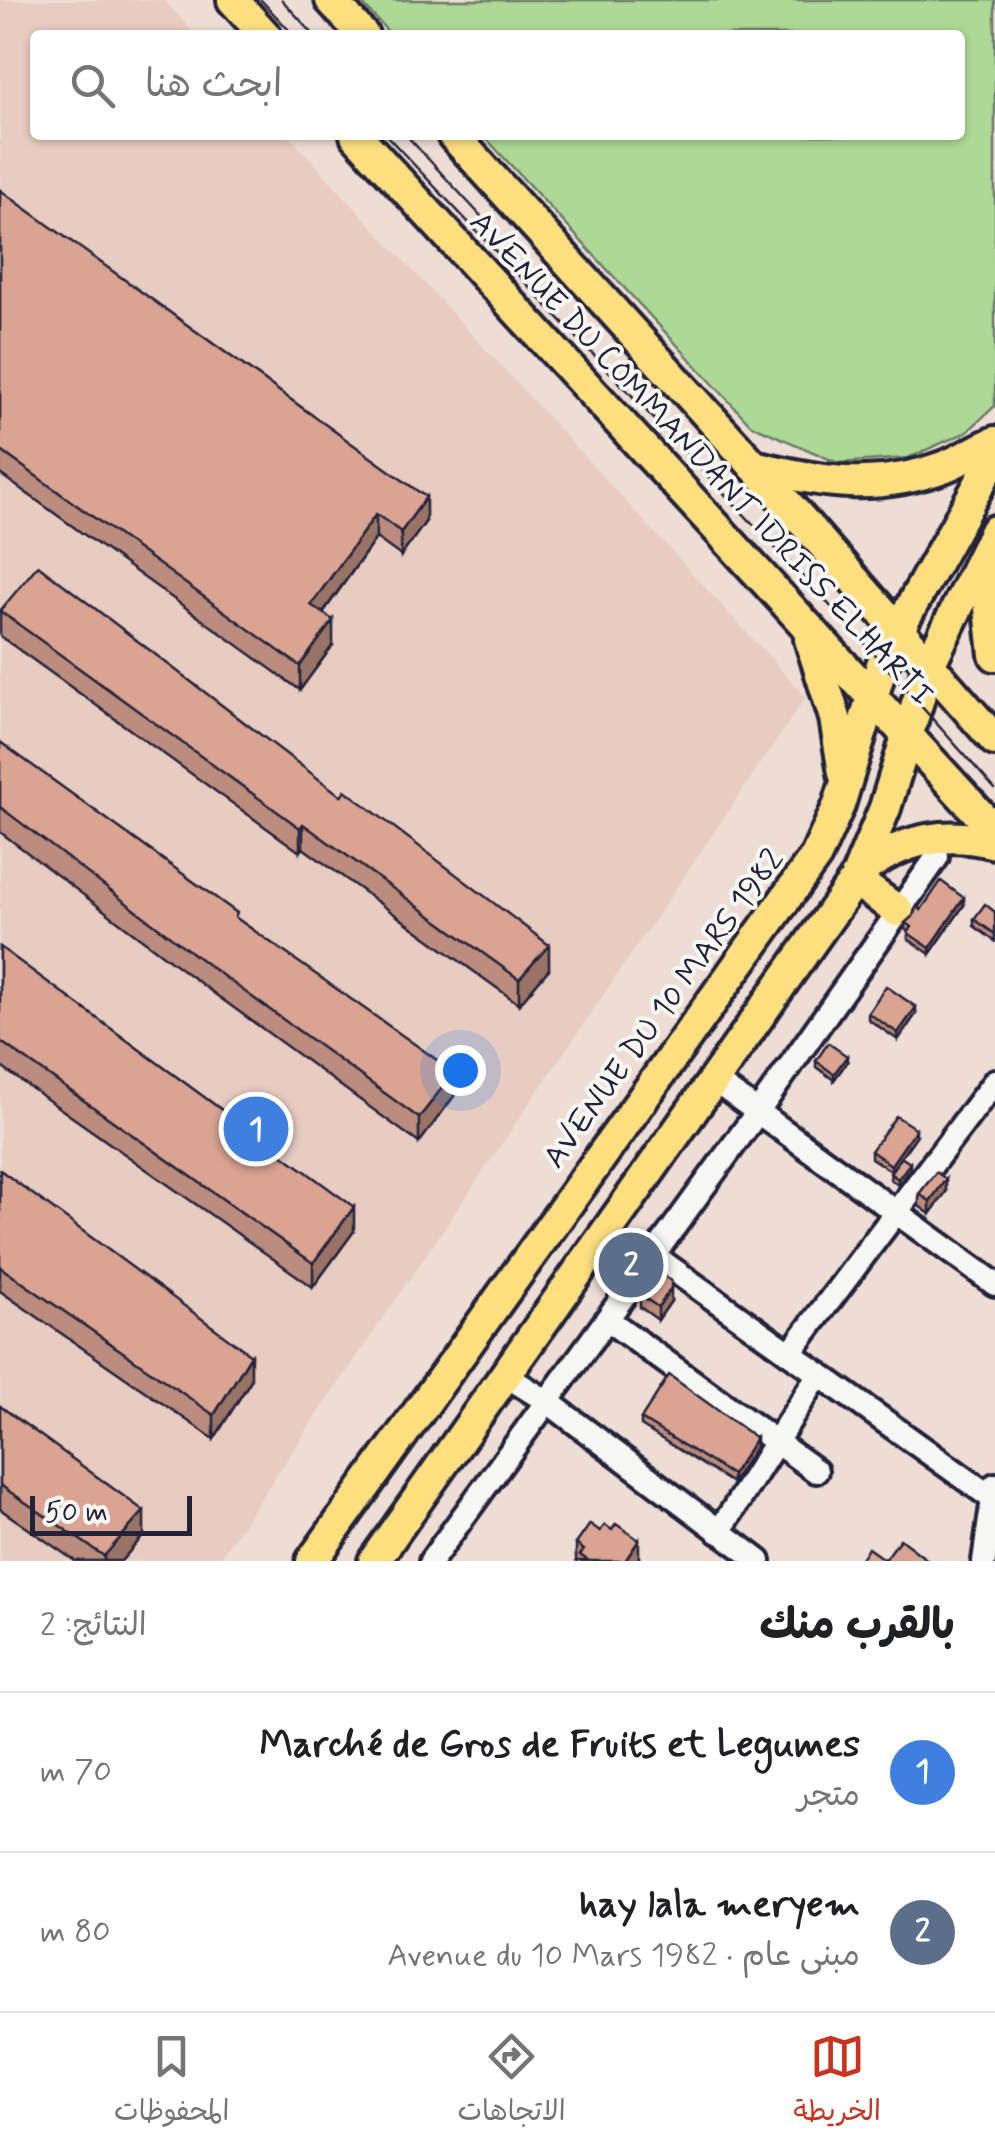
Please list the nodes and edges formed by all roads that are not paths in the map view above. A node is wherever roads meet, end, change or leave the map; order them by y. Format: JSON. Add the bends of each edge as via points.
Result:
{"nodes":[{"id":1,"x":233,"y":0,"type":"edge"},
{"id":2,"x":331,"y":0,"type":"edge"},
{"id":3,"x":260,"y":30,"type":"edge"},
{"id":4,"x":358,"y":30,"type":"edge"},
{"id":5,"x":361,"y":140,"type":"edge"},
{"id":6,"x":458,"y":140,"type":"edge"},
{"id":7,"x":995,"y":442,"type":"edge"},
{"id":8,"x":995,"y":456,"type":"edge"},
{"id":9,"x":754,"y":466,"type":"junction"},
{"id":10,"x":994,"y":534,"type":"edge"},
{"id":11,"x":805,"y":627,"type":"junction"},
{"id":12,"x":898,"y":630,"type":"junction"},
{"id":13,"x":995,"y":655,"type":"edge"},
{"id":14,"x":928,"y":664,"type":"junction"},
{"id":15,"x":872,"y":697,"type":"junction"},
{"id":16,"x":906,"y":732,"type":"junction"},
{"id":17,"x":995,"y":740,"type":"edge"},
{"id":18,"x":846,"y":781,"type":"junction"},
{"id":19,"x":995,"y":831,"type":"edge"},
{"id":20,"x":995,"y":843,"type":"edge"},
{"id":21,"x":937,"y":857,"type":"dead end"},
{"id":22,"x":858,"y":876,"type":"junction"},
{"id":23,"x":898,"y":911,"type":"junction"},
{"id":24,"x":715,"y":1080,"type":"junction"},
{"id":25,"x":995,"y":1080,"type":"edge"},
{"id":26,"x":757,"y":1113,"type":"junction"},
{"id":27,"x":893,"y":1212,"type":"junction"},
{"id":28,"x":654,"y":1256,"type":"junction"},
{"id":29,"x":995,"y":1284,"type":"edge"},
{"id":30,"x":608,"y":1320,"type":"junction"},
{"id":31,"x":790,"y":1352,"type":"junction"},
{"id":32,"x":819,"y":1374,"type":"junction"},
{"id":33,"x":505,"y":1375,"type":"junction"},
{"id":34,"x":548,"y":1402,"type":"junction"},
{"id":35,"x":777,"y":1443,"type":"junction"},
{"id":36,"x":816,"y":1472,"type":"dead end"},
{"id":37,"x":994,"y":1490,"type":"edge"},
{"id":38,"x":719,"y":1532,"type":"junction"},
{"id":39,"x":312,"y":1561,"type":"edge"},
{"id":40,"x":374,"y":1561,"type":"edge"},
{"id":41,"x":431,"y":1561,"type":"edge"},
{"id":42,"x":759,"y":1561,"type":"edge"},
{"id":43,"x":984,"y":1561,"type":"edge"}],
"edges":[{"from":1,"to":3,"type":"main road"},
{"from":2,"to":4,"type":"main road"},
{"from":5,"to":11,"type":"main road","name":"AVENUE DU COMMANDANT IDRISS ELHARTI"},
{"from":6,"to":9,"type":"main road","name":"AVENUE DU COMMANDANT IDRISS ELHARTI"},
{"from":7,"to":9,"type":"main road","via":[[940,468],[883,482],[814,480]]},
{"from":8,"to":12,"type":"main road","name":"AVENUE DU 10 MARS 1982"},
{"from":9,"to":12,"type":"main road","name":"AVENUE DU COMMANDANT IDRISS ELHARTI"},
{"from":10,"to":13,"type":"main road"},
{"from":10,"to":14,"type":"main road"},
{"from":11,"to":15,"type":"main road","name":"AVENUE DU COMMANDANT IDRISS ELHARTI"},
{"from":11,"to":18,"type":"main road"},
{"from":12,"to":14,"type":"main road","name":"AVENUE DU COMMANDANT IDRISS ELHARTI"},
{"from":12,"to":15,"type":"main road","name":"AVENUE DU 10 MARS 1982"},
{"from":14,"to":16,"type":"main road"},
{"from":14,"to":17,"type":"main road","name":"AVENUE DU COMMANDANT IDRISS ELHARTI"},
{"from":15,"to":16,"type":"main road","name":"AVENUE DU COMMANDANT IDRISS ELHARTI"},
{"from":15,"to":18,"type":"main road","name":"AVENUE DU 10 MARS 1982"},
{"from":16,"to":19,"type":"main road","name":"AVENUE DU COMMANDANT IDRISS ELHARTI"},
{"from":16,"to":22,"type":"main road"},
{"from":18,"to":39,"type":"main road","name":"AVENUE DU 10 MARS 1982","via":[[816,856]]},
{"from":20,"to":22,"type":"main road","via":[[955,836],[914,841],[877,858]]},
{"from":21,"to":23,"type":"street"},
{"from":22,"to":23,"type":"main road"},
{"from":22,"to":24,"type":"main road"},
{"from":23,"to":26,"type":"street"},
{"from":24,"to":26,"type":"street"},
{"from":24,"to":33,"type":"main road"},
{"from":25,"to":27,"type":"street"},
{"from":26,"to":27,"type":"street"},
{"from":26,"to":28,"type":"street"},
{"from":27,"to":29,"type":"street"},
{"from":27,"to":31,"type":"street"},
{"from":28,"to":30,"type":"street"},
{"from":28,"to":31,"type":"street"},
{"from":30,"to":34,"type":"street"},
{"from":30,"to":35,"type":"street"},
{"from":31,"to":32,"type":"street"},
{"from":32,"to":35,"type":"street"},
{"from":32,"to":37,"type":"street"},
{"from":33,"to":34,"type":"street"},
{"from":33,"to":40,"type":"main road"},
{"from":34,"to":38,"type":"street"},
{"from":34,"to":41,"type":"street"},
{"from":35,"to":36,"type":"street"},
{"from":35,"to":38,"type":"street"},
{"from":37,"to":43,"type":"street"},
{"from":38,"to":42,"type":"street"}]}
